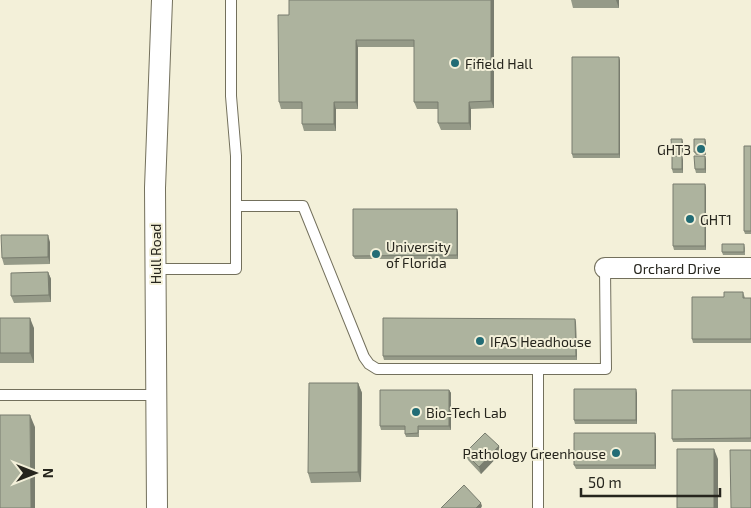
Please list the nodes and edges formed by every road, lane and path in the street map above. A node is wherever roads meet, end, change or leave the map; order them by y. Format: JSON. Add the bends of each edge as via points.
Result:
{"nodes":[{"id":1,"x":162,"y":0,"type":"edge"},
{"id":2,"x":231,"y":0,"type":"edge"},
{"id":3,"x":236,"y":206,"type":"junction"},
{"id":4,"x":605,"y":268,"type":"joint"},
{"id":5,"x":751,"y":268,"type":"edge"},
{"id":6,"x":155,"y":269,"type":"junction"},
{"id":7,"x":538,"y":369,"type":"junction"},
{"id":8,"x":0,"y":395,"type":"edge"},
{"id":9,"x":156,"y":395,"type":"junction"},
{"id":10,"x":157,"y":508,"type":"edge"},
{"id":11,"x":538,"y":508,"type":"edge"}],
"edges":[{"from":1,"to":6,"type":"street","name":"Hull Road"},
{"from":2,"to":3,"type":"lane"},
{"from":3,"to":6,"type":"lane","via":[[236,269]]},
{"from":3,"to":7,"type":"lane","via":[[303,206],[364,357],[372,367]]},
{"from":4,"to":5,"type":"street","name":"Orchard Drive"},
{"from":4,"to":7,"type":"lane","via":[[606,368]]},
{"from":6,"to":9,"type":"street","name":"Hull Road"},
{"from":7,"to":11,"type":"lane"},
{"from":8,"to":9,"type":"lane"},
{"from":9,"to":10,"type":"street","name":"Hull Road"}]}
